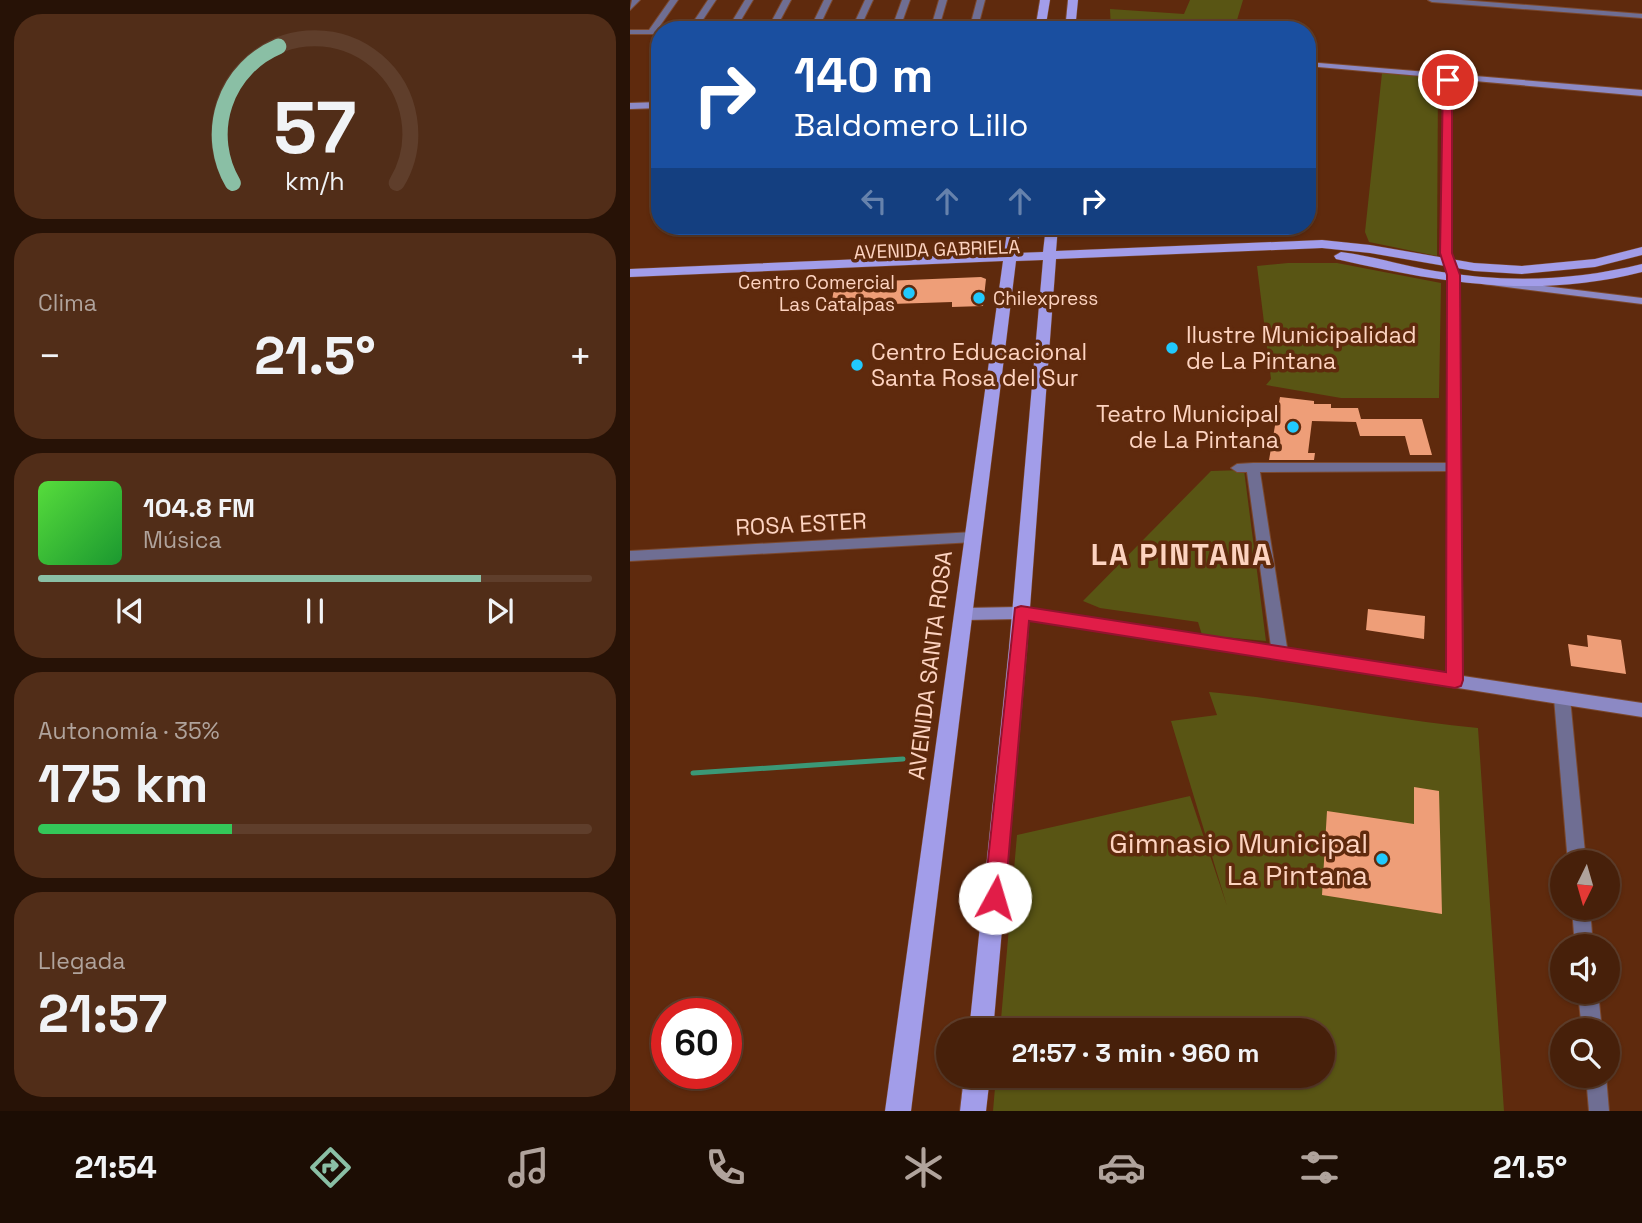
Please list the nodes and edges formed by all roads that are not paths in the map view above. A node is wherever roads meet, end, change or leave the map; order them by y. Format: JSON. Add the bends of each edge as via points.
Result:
{"nodes":[{"id":1,"x":636,"y":0,"type":"edge"},
{"id":2,"x":674,"y":0,"type":"edge"},
{"id":3,"x":712,"y":0,"type":"edge"},
{"id":4,"x":749,"y":0,"type":"edge"},
{"id":5,"x":787,"y":0,"type":"edge"},
{"id":6,"x":828,"y":0,"type":"edge"},
{"id":7,"x":869,"y":0,"type":"edge"},
{"id":8,"x":906,"y":0,"type":"edge"},
{"id":9,"x":943,"y":0,"type":"edge"},
{"id":10,"x":981,"y":0,"type":"edge"},
{"id":11,"x":1045,"y":0,"type":"edge"},
{"id":12,"x":1073,"y":0,"type":"edge"},
{"id":13,"x":1432,"y":0,"type":"edge"},
{"id":14,"x":1508,"y":3,"type":"edge"},
{"id":15,"x":630,"y":8,"type":"edge"},
{"id":16,"x":1642,"y":16,"type":"edge"},
{"id":17,"x":662,"y":21,"type":"edge"},
{"id":18,"x":698,"y":21,"type":"edge"},
{"id":19,"x":736,"y":21,"type":"edge"},
{"id":20,"x":776,"y":21,"type":"edge"},
{"id":21,"x":818,"y":21,"type":"edge"},
{"id":22,"x":860,"y":21,"type":"edge"},
{"id":23,"x":899,"y":21,"type":"edge"},
{"id":24,"x":937,"y":21,"type":"edge"},
{"id":25,"x":976,"y":21,"type":"edge"},
{"id":26,"x":1042,"y":21,"type":"edge"},
{"id":27,"x":1071,"y":21,"type":"edge"},
{"id":28,"x":630,"y":32,"type":"edge"},
{"id":29,"x":651,"y":32,"type":"edge"},
{"id":30,"x":1316,"y":65,"type":"edge"},
{"id":31,"x":1448,"y":76,"type":"junction"},
{"id":32,"x":1642,"y":93,"type":"edge"},
{"id":33,"x":651,"y":106,"type":"edge"},
{"id":34,"x":630,"y":107,"type":"edge"},
{"id":35,"x":1012,"y":235,"type":"edge"},
{"id":36,"x":1051,"y":235,"type":"edge"},
{"id":37,"x":1642,"y":251,"type":"edge"},
{"id":38,"x":1049,"y":260,"type":"junction"},
{"id":39,"x":1008,"y":261,"type":"junction"},
{"id":40,"x":1567,"y":268,"type":"junction"},
{"id":41,"x":1642,"y":268,"type":"edge"},
{"id":42,"x":1452,"y":271,"type":"junction"},
{"id":43,"x":630,"y":273,"type":"edge"},
{"id":44,"x":1586,"y":279,"type":"junction"},
{"id":45,"x":630,"y":280,"type":"edge"},
{"id":46,"x":1487,"y":282,"type":"junction"},
{"id":47,"x":1618,"y":298,"type":"junction"},
{"id":48,"x":1642,"y":300,"type":"edge"},
{"id":49,"x":1253,"y":467,"type":"junction"},
{"id":50,"x":1454,"y":467,"type":"junction"},
{"id":51,"x":1237,"y":468,"type":"dead end"},
{"id":52,"x":974,"y":537,"type":"junction"},
{"id":53,"x":630,"y":556,"type":"edge"},
{"id":54,"x":1021,"y":613,"type":"junction"},
{"id":55,"x":965,"y":614,"type":"junction"},
{"id":56,"x":1280,"y":654,"type":"junction"},
{"id":57,"x":1455,"y":680,"type":"junction"},
{"id":58,"x":1562,"y":698,"type":"junction"},
{"id":59,"x":1642,"y":710,"type":"edge"},
{"id":60,"x":1576,"y":850,"type":"edge"},
{"id":61,"x":982,"y":1018,"type":"edge"},
{"id":62,"x":975,"y":1088,"type":"edge"},
{"id":63,"x":1597,"y":1088,"type":"edge"},
{"id":64,"x":898,"y":1111,"type":"edge"},
{"id":65,"x":973,"y":1111,"type":"edge"},
{"id":66,"x":1599,"y":1111,"type":"edge"}],
"edges":[{"from":1,"to":15,"type":"street"},
{"from":2,"to":17,"type":"street"},
{"from":3,"to":18,"type":"street"},
{"from":4,"to":19,"type":"street"},
{"from":5,"to":20,"type":"street"},
{"from":6,"to":21,"type":"street"},
{"from":7,"to":22,"type":"street"},
{"from":8,"to":23,"type":"street"},
{"from":9,"to":24,"type":"street"},
{"from":10,"to":25,"type":"street"},
{"from":11,"to":26,"type":"main road"},
{"from":12,"to":27,"type":"main road"},
{"from":13,"to":14,"type":"street"},
{"from":14,"to":16,"type":"street"},
{"from":28,"to":29,"type":"street"},
{"from":30,"to":31,"type":"street"},
{"from":31,"to":32,"type":"street"},
{"from":31,"to":42,"type":"street","via":[[1446,253]]},
{"from":33,"to":34,"type":"street"},
{"from":35,"to":39,"type":"main road","name":"AVENIDA SANTA ROSA"},
{"from":36,"to":38,"type":"main road"},
{"from":37,"to":40,"type":"main road"},
{"from":38,"to":39,"type":"main road","name":"AVENIDA GABRIELA"},
{"from":38,"to":42,"type":"main road","name":"AVENIDA GABRIELA","via":[[1318,254]]},
{"from":38,"to":54,"type":"main road"},
{"from":39,"to":43,"type":"main road","name":"AVENIDA GABRIELA"},
{"from":39,"to":45,"type":"main road","name":"AVENIDA GABRIELA"},
{"from":39,"to":52,"type":"main road","name":"AVENIDA SANTA ROSA"},
{"from":40,"to":42,"type":"main road"},
{"from":40,"to":44,"type":"main road"},
{"from":41,"to":44,"type":"main road"},
{"from":42,"to":46,"type":"main road"},
{"from":42,"to":50,"type":"street"},
{"from":44,"to":46,"type":"main road"},
{"from":44,"to":47,"type":"street","via":[[1596,290]]},
{"from":46,"to":47,"type":"street"},
{"from":47,"to":48,"type":"street"},
{"from":49,"to":50,"type":"street"},
{"from":49,"to":51,"type":"street"},
{"from":49,"to":56,"type":"street"},
{"from":50,"to":57,"type":"street"},
{"from":52,"to":53,"type":"street","name":"ROSA ESTER"},
{"from":52,"to":55,"type":"main road","name":"AVENIDA SANTA ROSA"},
{"from":54,"to":55,"type":"street"},
{"from":54,"to":56,"type":"street"},
{"from":54,"to":61,"type":"main road"},
{"from":55,"to":64,"type":"main road","name":"AVENIDA SANTA ROSA"},
{"from":56,"to":57,"type":"street"},
{"from":57,"to":58,"type":"street"},
{"from":58,"to":59,"type":"street"},
{"from":58,"to":60,"type":"street"},
{"from":62,"to":65,"type":"main road"},
{"from":63,"to":66,"type":"street"}]}
